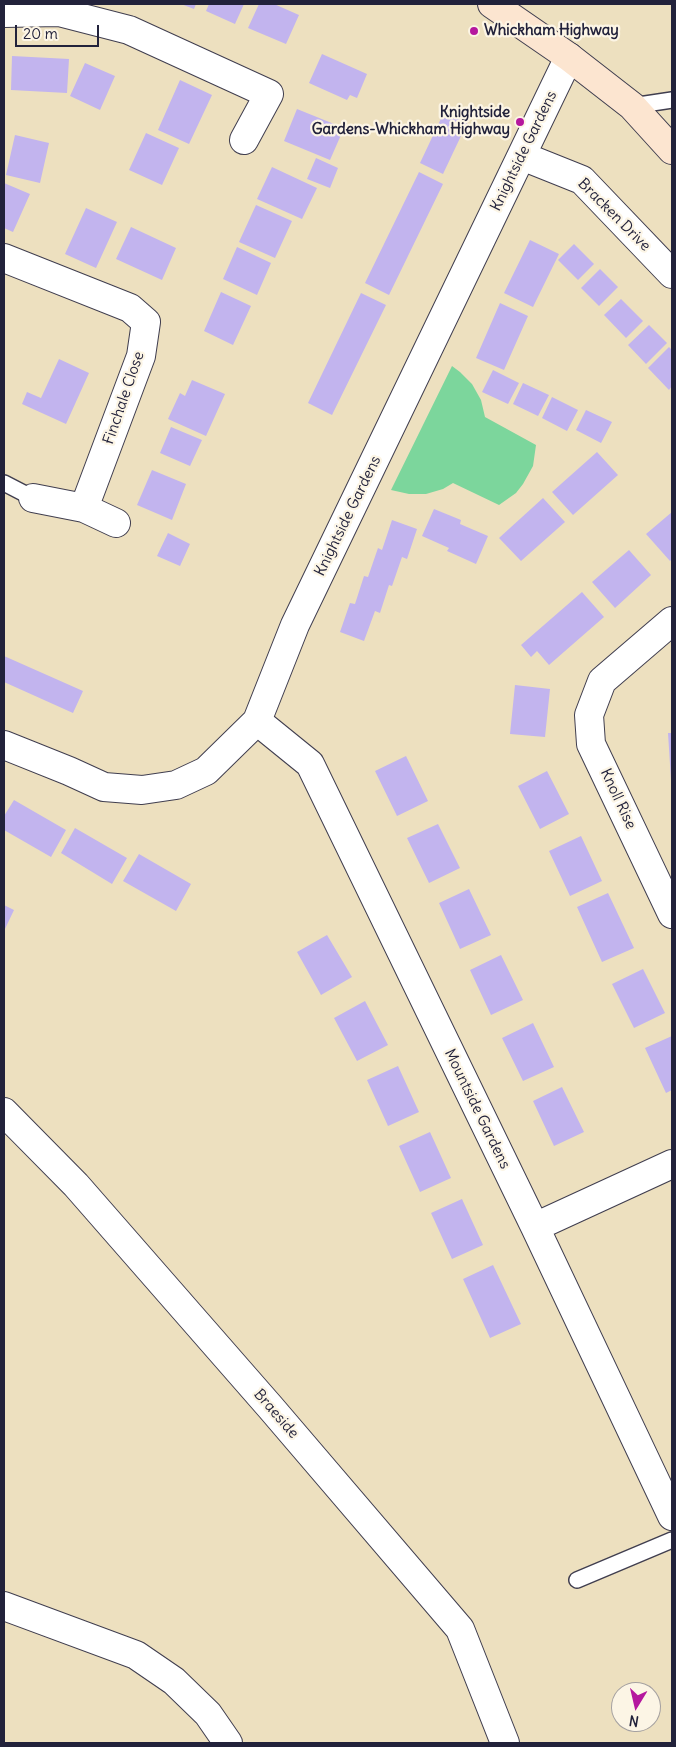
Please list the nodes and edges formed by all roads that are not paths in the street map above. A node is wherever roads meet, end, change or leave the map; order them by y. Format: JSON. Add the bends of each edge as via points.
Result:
{"nodes":[{"id":1,"x":492,"y":4,"type":"edge"},
{"id":2,"x":4,"y":14,"type":"edge"},
{"id":3,"x":569,"y":57,"type":"junction"},
{"id":4,"x":672,"y":100,"type":"edge"},
{"id":5,"x":632,"y":106,"type":"junction"},
{"id":6,"x":244,"y":140,"type":"dead end"},
{"id":7,"x":672,"y":150,"type":"edge"},
{"id":8,"x":522,"y":156,"type":"junction"},
{"id":9,"x":4,"y":258,"type":"edge"},
{"id":10,"x":672,"y":274,"type":"edge"},
{"id":11,"x":4,"y":484,"type":"edge"},
{"id":12,"x":33,"y":498,"type":"joint"},
{"id":13,"x":84,"y":508,"type":"junction"},
{"id":14,"x":116,"y":523,"type":"dead end"},
{"id":15,"x":672,"y":621,"type":"edge"},
{"id":16,"x":257,"y":721,"type":"junction"},
{"id":17,"x":4,"y":745,"type":"edge"},
{"id":18,"x":672,"y":914,"type":"edge"},
{"id":19,"x":4,"y":1112,"type":"edge"},
{"id":20,"x":672,"y":1164,"type":"edge"},
{"id":21,"x":535,"y":1227,"type":"junction"},
{"id":22,"x":672,"y":1516,"type":"edge"},
{"id":23,"x":672,"y":1540,"type":"edge"},
{"id":24,"x":578,"y":1580,"type":"dead end"},
{"id":25,"x":4,"y":1606,"type":"edge"},
{"id":26,"x":228,"y":1743,"type":"edge"},
{"id":27,"x":505,"y":1743,"type":"edge"}],
"edges":[{"from":1,"to":3,"type":"main road"},
{"from":2,"to":6,"type":"street","via":[[58,12],[129,30],[269,94]]},
{"from":3,"to":5,"type":"main road"},
{"from":3,"to":8,"type":"street","name":"Knightside Gardens"},
{"from":4,"to":5,"type":"lane"},
{"from":5,"to":7,"type":"main road"},
{"from":8,"to":10,"type":"street","name":"Bracken Drive","via":[[582,180]]},
{"from":8,"to":16,"type":"street","name":"Knightside Gardens","via":[[295,625]]},
{"from":9,"to":13,"type":"street","name":"Finchale Close","via":[[130,308],[146,322],[140,356]]},
{"from":11,"to":12,"type":"lane"},
{"from":12,"to":13,"type":"street"},
{"from":13,"to":14,"type":"street"},
{"from":15,"to":18,"type":"street","name":"Knoll Rise","via":[[602,680],[589,715],[591,744]]},
{"from":16,"to":17,"type":"street","name":"Knightside Gardens","via":[[206,771],[176,785],[142,790],[104,788]]},
{"from":16,"to":21,"type":"street","name":"Mountside Gardens","via":[[310,764]]},
{"from":19,"to":27,"type":"street","name":"Braeside","via":[[76,1185],[460,1629]]},
{"from":20,"to":21,"type":"street"},
{"from":21,"to":22,"type":"street","name":"Mountside Gardens"},
{"from":23,"to":24,"type":"lane"},
{"from":25,"to":26,"type":"street","via":[[136,1655],[174,1681],[208,1714]]}]}
